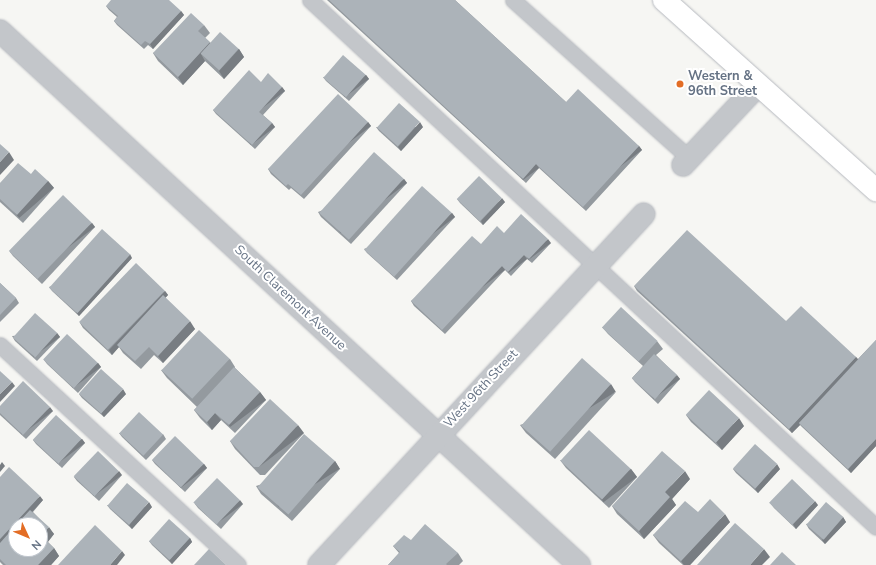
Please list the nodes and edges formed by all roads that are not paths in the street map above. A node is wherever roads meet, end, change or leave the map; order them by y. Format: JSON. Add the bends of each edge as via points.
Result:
{"nodes":[{"id":1,"x":310,"y":0,"type":"edge"},
{"id":2,"x":513,"y":0,"type":"edge"},
{"id":3,"x":664,"y":0,"type":"edge"},
{"id":4,"x":0,"y":31,"type":"edge"},
{"id":5,"x":758,"y":85,"type":"junction"},
{"id":6,"x":687,"y":162,"type":"joint"},
{"id":7,"x":876,"y":190,"type":"edge"},
{"id":8,"x":644,"y":214,"type":"dead end"},
{"id":9,"x":596,"y":266,"type":"junction"},
{"id":10,"x":0,"y":345,"type":"edge"},
{"id":11,"x":439,"y":435,"type":"junction"},
{"id":12,"x":876,"y":527,"type":"edge"},
{"id":13,"x":238,"y":565,"type":"edge"},
{"id":14,"x":319,"y":565,"type":"edge"},
{"id":15,"x":579,"y":565,"type":"edge"}],
"edges":[{"from":1,"to":9,"type":"lane"},
{"from":2,"to":6,"type":"lane"},
{"from":3,"to":5,"type":"main road"},
{"from":4,"to":11,"type":"street","name":"South Claremont Avenue"},
{"from":5,"to":6,"type":"street"},
{"from":5,"to":7,"type":"main road"},
{"from":8,"to":9,"type":"street","name":"West 96th Street"},
{"from":9,"to":11,"type":"street","name":"West 96th Street"},
{"from":9,"to":12,"type":"lane"},
{"from":10,"to":13,"type":"lane"},
{"from":11,"to":14,"type":"street","name":"West 96th Street"},
{"from":11,"to":15,"type":"street","name":"South Claremont Avenue"}]}
